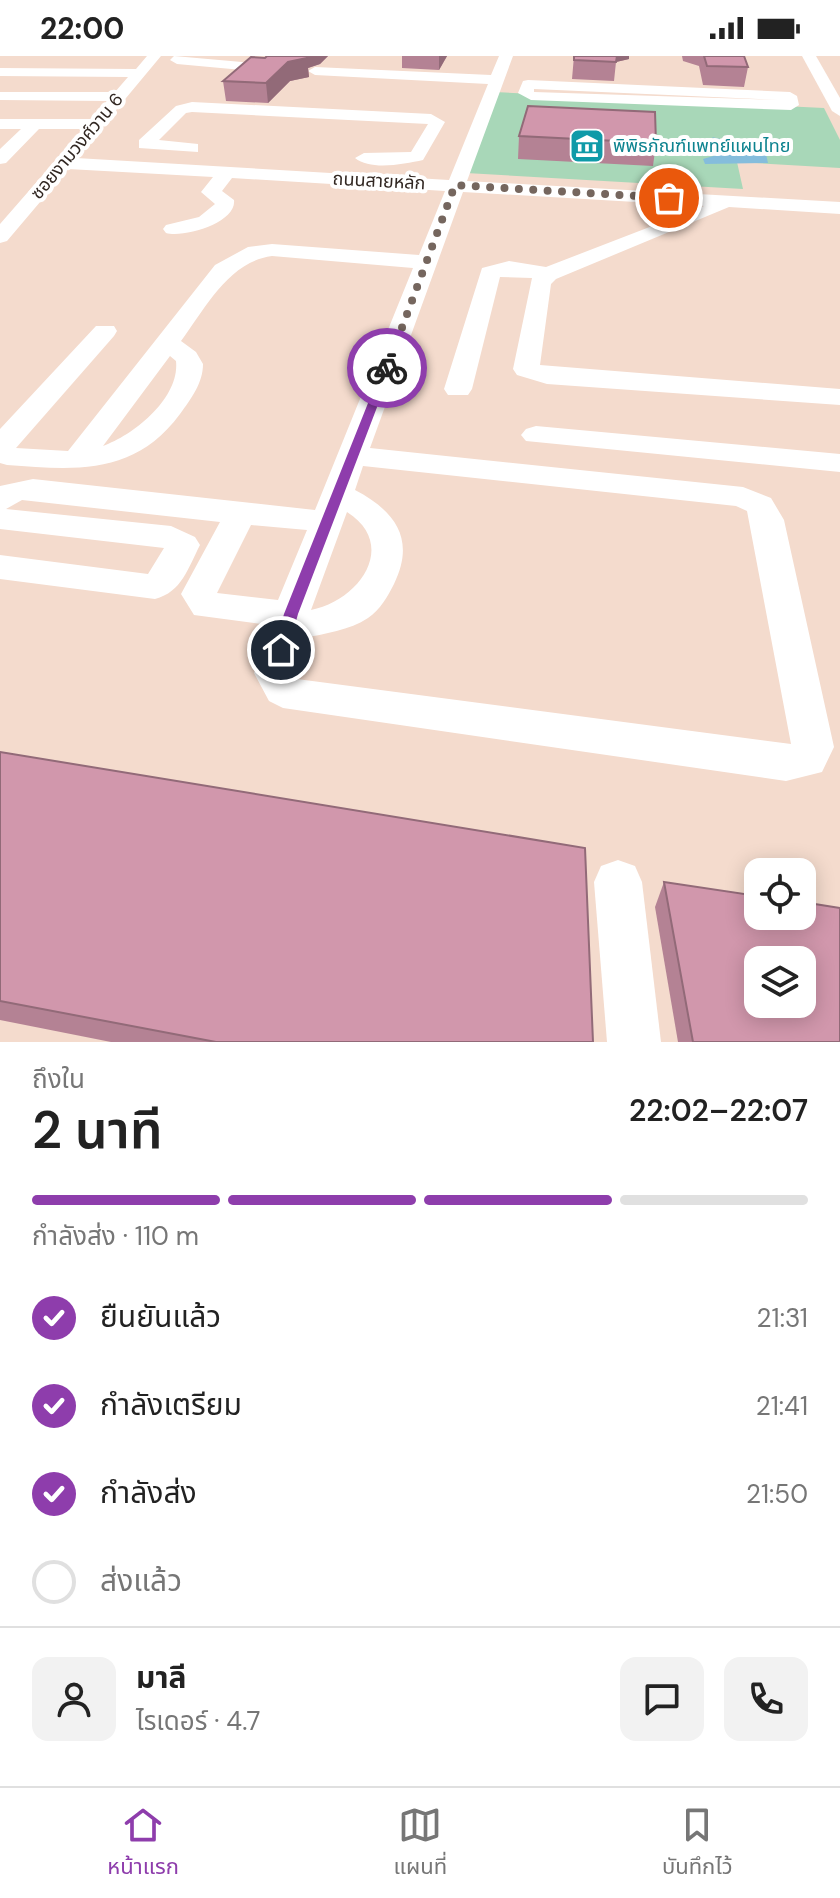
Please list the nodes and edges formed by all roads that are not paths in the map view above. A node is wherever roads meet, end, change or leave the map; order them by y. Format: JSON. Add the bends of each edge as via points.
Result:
{"nodes":[{"id":1,"x":154,"y":56,"type":"edge"},
{"id":2,"x":183,"y":56,"type":"edge"},
{"id":3,"x":506,"y":56,"type":"edge"},
{"id":4,"x":809,"y":56,"type":"edge"},
{"id":5,"x":269,"y":62,"type":"edge"},
{"id":6,"x":238,"y":67,"type":"junction"},
{"id":7,"x":566,"y":68,"type":"dead end"},
{"id":8,"x":0,"y":72,"type":"edge"},
{"id":9,"x":355,"y":72,"type":"junction"},
{"id":10,"x":140,"y":73,"type":"junction"},
{"id":11,"x":821,"y":77,"type":"junction"},
{"id":12,"x":462,"y":78,"type":"junction"},
{"id":13,"x":840,"y":78,"type":"edge"},
{"id":14,"x":496,"y":82,"type":"junction"},
{"id":15,"x":528,"y":84,"type":"junction"},
{"id":16,"x":560,"y":86,"type":"junction"},
{"id":17,"x":201,"y":93,"type":"dead end"},
{"id":18,"x":452,"y":93,"type":"dead end"},
{"id":19,"x":285,"y":95,"type":"edge"},
{"id":20,"x":0,"y":96,"type":"edge"},
{"id":21,"x":657,"y":96,"type":"junction"},
{"id":22,"x":118,"y":97,"type":"junction"},
{"id":23,"x":814,"y":99,"type":"edge"},
{"id":24,"x":360,"y":106,"type":"dead end"},
{"id":25,"x":458,"y":112,"type":"junction"},
{"id":26,"x":0,"y":124,"type":"edge"},
{"id":27,"x":35,"y":124,"type":"junction"},
{"id":28,"x":95,"y":124,"type":"junction"},
{"id":29,"x":210,"y":150,"type":"dead end"},
{"id":30,"x":340,"y":157,"type":"dead end"},
{"id":31,"x":308,"y":158,"type":"dead end"},
{"id":32,"x":0,"y":159,"type":"edge"},
{"id":33,"x":62,"y":163,"type":"junction"},
{"id":34,"x":227,"y":164,"type":"junction"},
{"id":35,"x":317,"y":177,"type":"junction"},
{"id":36,"x":455,"y":185,"type":"junction"},
{"id":37,"x":730,"y":202,"type":"junction"},
{"id":38,"x":840,"y":208,"type":"edge"},
{"id":39,"x":9,"y":216,"type":"edge"},
{"id":40,"x":173,"y":229,"type":"dead end"},
{"id":41,"x":0,"y":237,"type":"edge"},
{"id":42,"x":425,"y":262,"type":"junction"},
{"id":43,"x":548,"y":274,"type":"junction"},
{"id":44,"x":105,"y":331,"type":"dead end"},
{"id":45,"x":167,"y":344,"type":"junction"},
{"id":46,"x":458,"y":389,"type":"dead end"},
{"id":47,"x":840,"y":397,"type":"edge"},
{"id":48,"x":536,"y":435,"type":"dead end"},
{"id":49,"x":355,"y":456,"type":"junction"},
{"id":50,"x":76,"y":461,"type":"junction"},
{"id":51,"x":840,"y":463,"type":"edge"},
{"id":52,"x":0,"y":501,"type":"edge"},
{"id":53,"x":334,"y":508,"type":"junction"},
{"id":54,"x":240,"y":514,"type":"junction"},
{"id":55,"x":0,"y":519,"type":"edge"},
{"id":56,"x":0,"y":567,"type":"edge"},
{"id":57,"x":289,"y":621,"type":"junction"},
{"id":58,"x":618,"y":882,"type":"dead end"},
{"id":59,"x":634,"y":1042,"type":"edge"}],
"edges":[{"from":1,"to":10,"type":"street","name":"ซอยงามวงศ์วาน 6"},
{"from":2,"to":6,"type":"street","via":[[177,60]]},
{"from":3,"to":14,"type":"street"},
{"from":4,"to":11,"type":"street"},
{"from":5,"to":6,"type":"street"},
{"from":5,"to":9,"type":"street","via":[[303,73]]},
{"from":6,"to":17,"type":"street"},
{"from":7,"to":16,"type":"street"},
{"from":8,"to":10,"type":"street"},
{"from":9,"to":12,"type":"street"},
{"from":9,"to":19,"type":"street","via":[[334,96]]},
{"from":10,"to":22,"type":"street","name":"ซอยงามวงศ์วาน 6"},
{"from":11,"to":13,"type":"street"},
{"from":11,"to":23,"type":"street"},
{"from":12,"to":14,"type":"street"},
{"from":12,"to":18,"type":"street"},
{"from":14,"to":15,"type":"street"},
{"from":14,"to":25,"type":"street"},
{"from":15,"to":16,"type":"street"},
{"from":15,"to":21,"type":"street","via":[[525,93],[531,96]]},
{"from":16,"to":21,"type":"street"},
{"from":20,"to":22,"type":"street"},
{"from":21,"to":23,"type":"street"},
{"from":22,"to":28,"type":"street","name":"ซอยงามวงศ์วาน 6"},
{"from":24,"to":25,"type":"street"},
{"from":25,"to":36,"type":"street"},
{"from":26,"to":27,"type":"street"},
{"from":27,"to":28,"type":"street"},
{"from":27,"to":32,"type":"street"},
{"from":28,"to":33,"type":"street","name":"ซอยงามวงศ์วาน 6"},
{"from":29,"to":30,"type":"street","via":[[145,144],[181,109],[192,107],[437,122],[412,158]]},
{"from":31,"to":35,"type":"street"},
{"from":33,"to":34,"type":"street","name":"ถนนสายหลัก","via":[[188,170]]},
{"from":33,"to":39,"type":"street","name":"ซอยงามวงศ์วาน 6"},
{"from":34,"to":35,"type":"street","name":"ถนนสายหลัก"},
{"from":34,"to":40,"type":"street","via":[[211,192],[225,206],[206,222]]},
{"from":35,"to":36,"type":"street","name":"ถนนสายหลัก"},
{"from":36,"to":37,"type":"street","name":"ถนนสายหลัก"},
{"from":36,"to":42,"type":"street"},
{"from":37,"to":38,"type":"street","name":"ถนนสายหลัก"},
{"from":37,"to":43,"type":"street"},
{"from":39,"to":41,"type":"street","name":"ซอยงามวงศ์วาน 6"},
{"from":42,"to":45,"type":"street","via":[[256,252],[228,266]]},
{"from":42,"to":49,"type":"street"},
{"from":43,"to":46,"type":"street","via":[[509,268],[490,273]]},
{"from":43,"to":47,"type":"street","via":[[540,283],[526,369],[533,373]]},
{"from":44,"to":50,"type":"street","via":[[2,444],[7,456]]},
{"from":45,"to":50,"type":"street"},
{"from":45,"to":50,"type":"street","via":[[186,356],[190,378],[156,426],[123,449]]},
{"from":48,"to":51,"type":"street"},
{"from":49,"to":53,"type":"street"},
{"from":49,"to":57,"type":"street","via":[[743,497],[760,505],[768,520],[813,747],[807,759],[786,763],[297,697],[283,690],[274,673]]},
{"from":52,"to":54,"type":"street","via":[[13,491],[33,489]]},
{"from":53,"to":54,"type":"street"},
{"from":53,"to":57,"type":"street"},
{"from":53,"to":57,"type":"street","via":[[367,509],[390,542],[386,562],[373,593],[352,611]]},
{"from":54,"to":57,"type":"street","via":[[199,594],[201,601]]},
{"from":55,"to":56,"type":"street","via":[[171,537],[183,545],[166,578],[155,587]]},
{"from":58,"to":59,"type":"street"}]}
